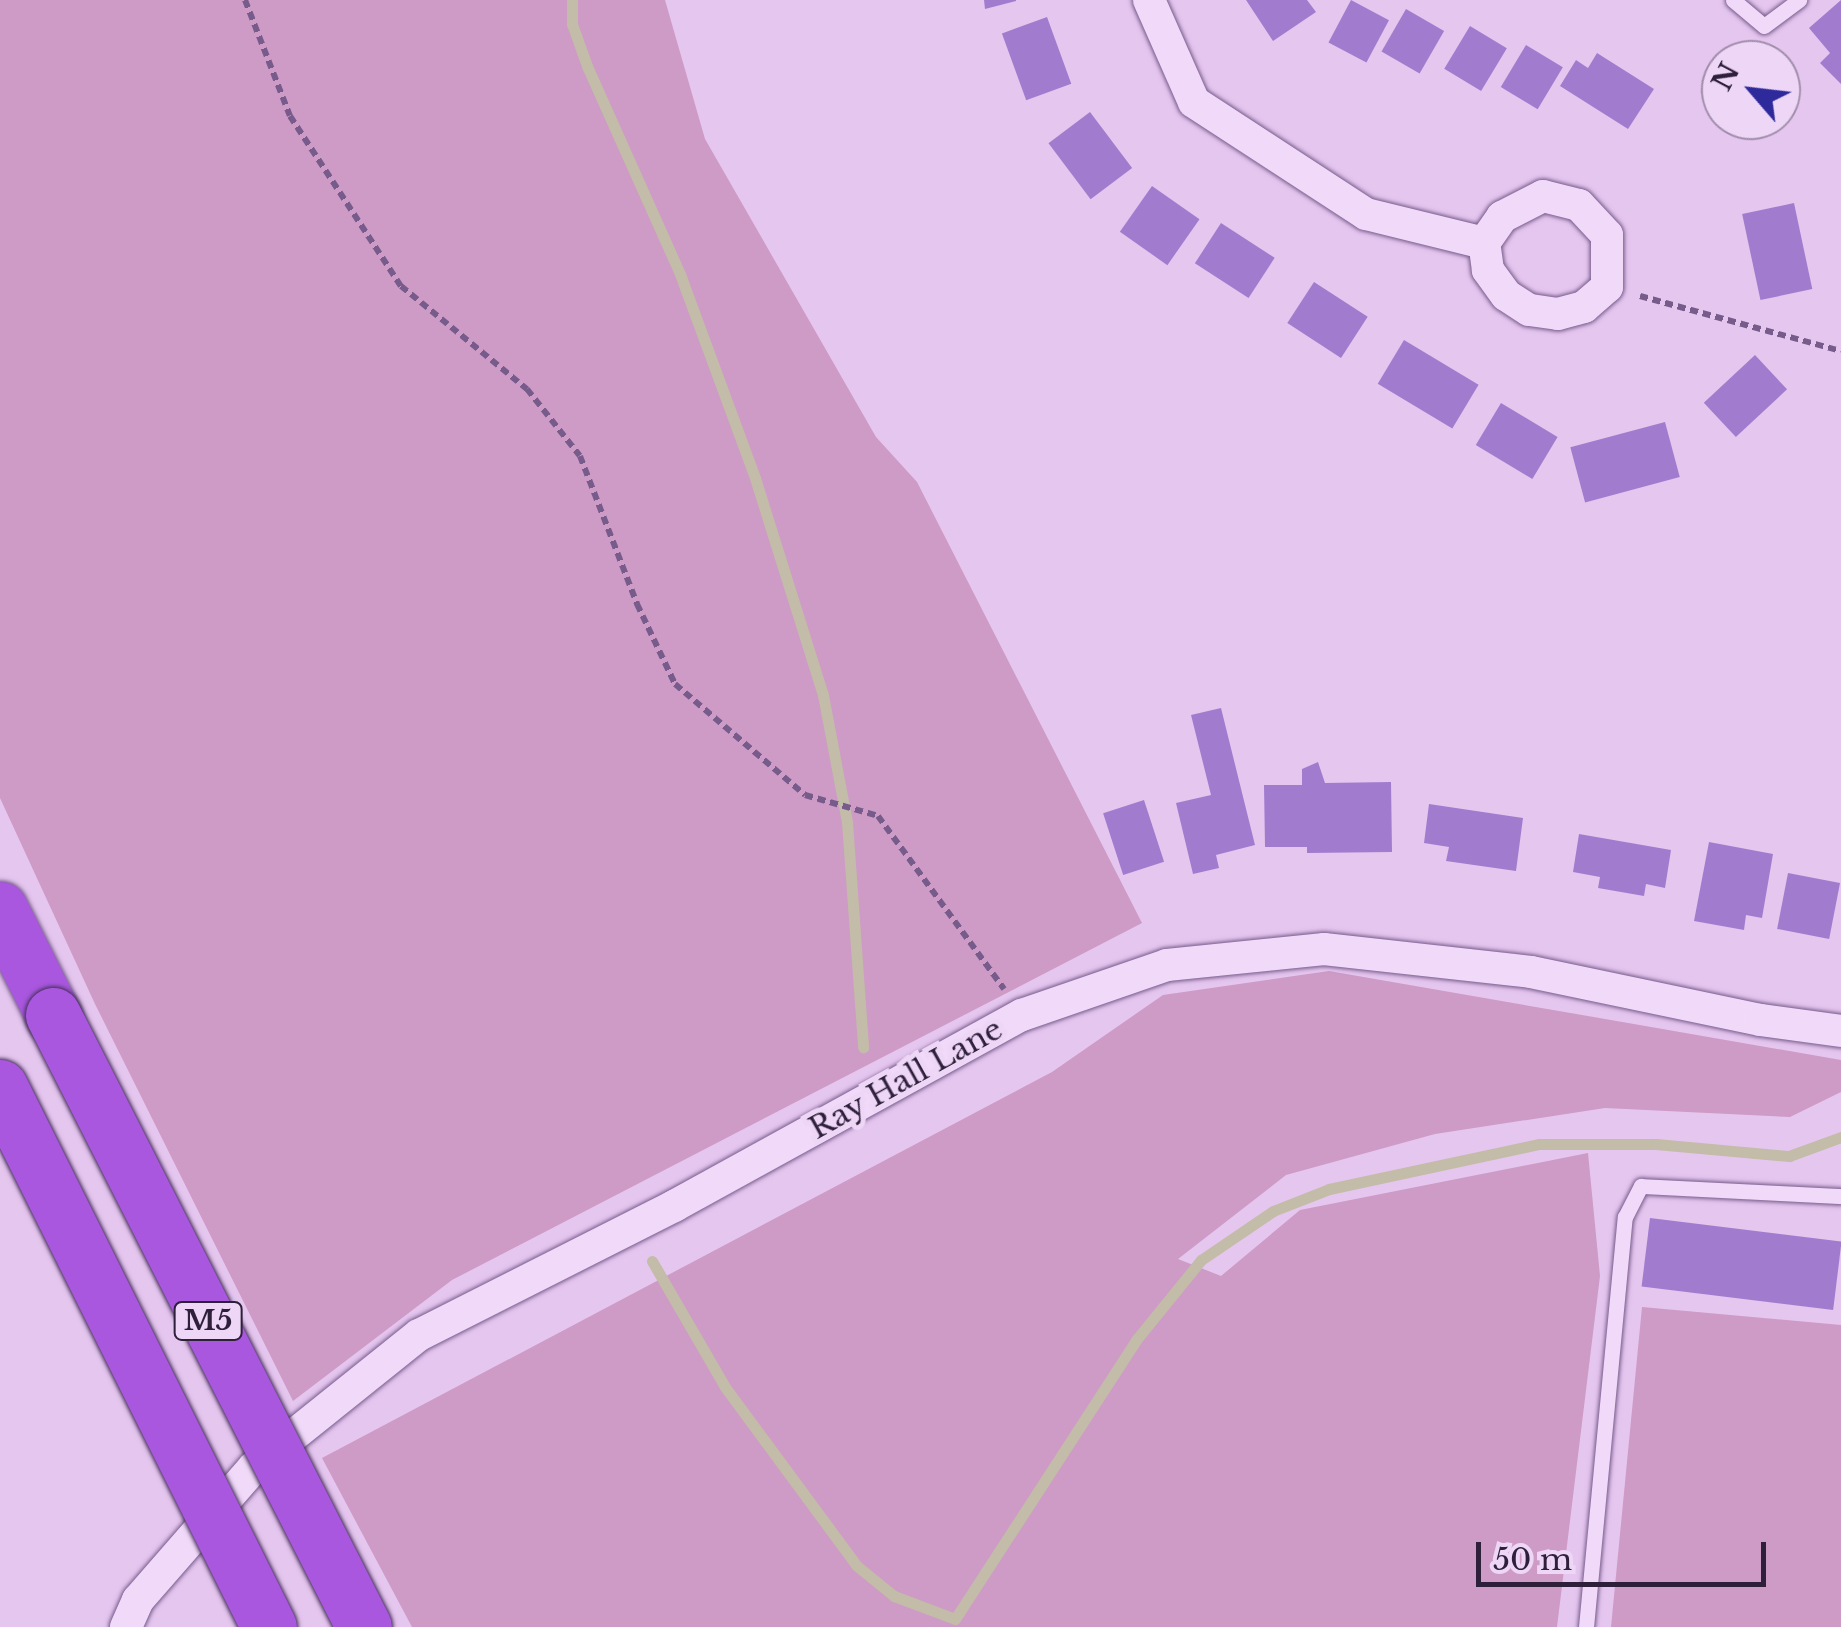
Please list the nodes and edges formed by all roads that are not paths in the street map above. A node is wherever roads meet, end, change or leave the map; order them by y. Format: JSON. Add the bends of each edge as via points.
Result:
{"nodes":[{"id":1,"x":1149,"y":0,"type":"edge"},
{"id":2,"x":1734,"y":0,"type":"edge"},
{"id":3,"x":1799,"y":0,"type":"edge"},
{"id":4,"x":1484,"y":243,"type":"junction"},
{"id":5,"x":0,"y":909,"type":"edge"},
{"id":6,"x":1841,"y":1031,"type":"edge"},
{"id":7,"x":0,"y":1087,"type":"edge"},
{"id":8,"x":1841,"y":1196,"type":"edge"},
{"id":9,"x":126,"y":1627,"type":"edge"},
{"id":10,"x":269,"y":1627,"type":"edge"},
{"id":11,"x":364,"y":1627,"type":"edge"},
{"id":12,"x":1586,"y":1627,"type":"edge"}],
"edges":[{"from":1,"to":4,"type":"street","via":[[1194,102],[1366,214]]},
{"from":2,"to":3,"type":"lane","via":[[1764,26]]},
{"from":4,"to":4,"type":"street","via":[[1488,270],[1529,310],[1558,314],[1584,307],[1607,286],[1607,234],[1580,205],[1543,196],[1502,218]]},
{"from":5,"to":11,"type":"highway","number":"M5","bridge":true},
{"from":6,"to":9,"type":"street","name":"Ray Hall Lane","via":[[1531,972],[1324,949],[1168,965],[1022,1015],[674,1206],[419,1335],[254,1467],[138,1600]]},
{"from":7,"to":10,"type":"highway","number":"M5","bridge":true},
{"from":8,"to":12,"type":"lane","via":[[1641,1186],[1624,1217]]}]}
